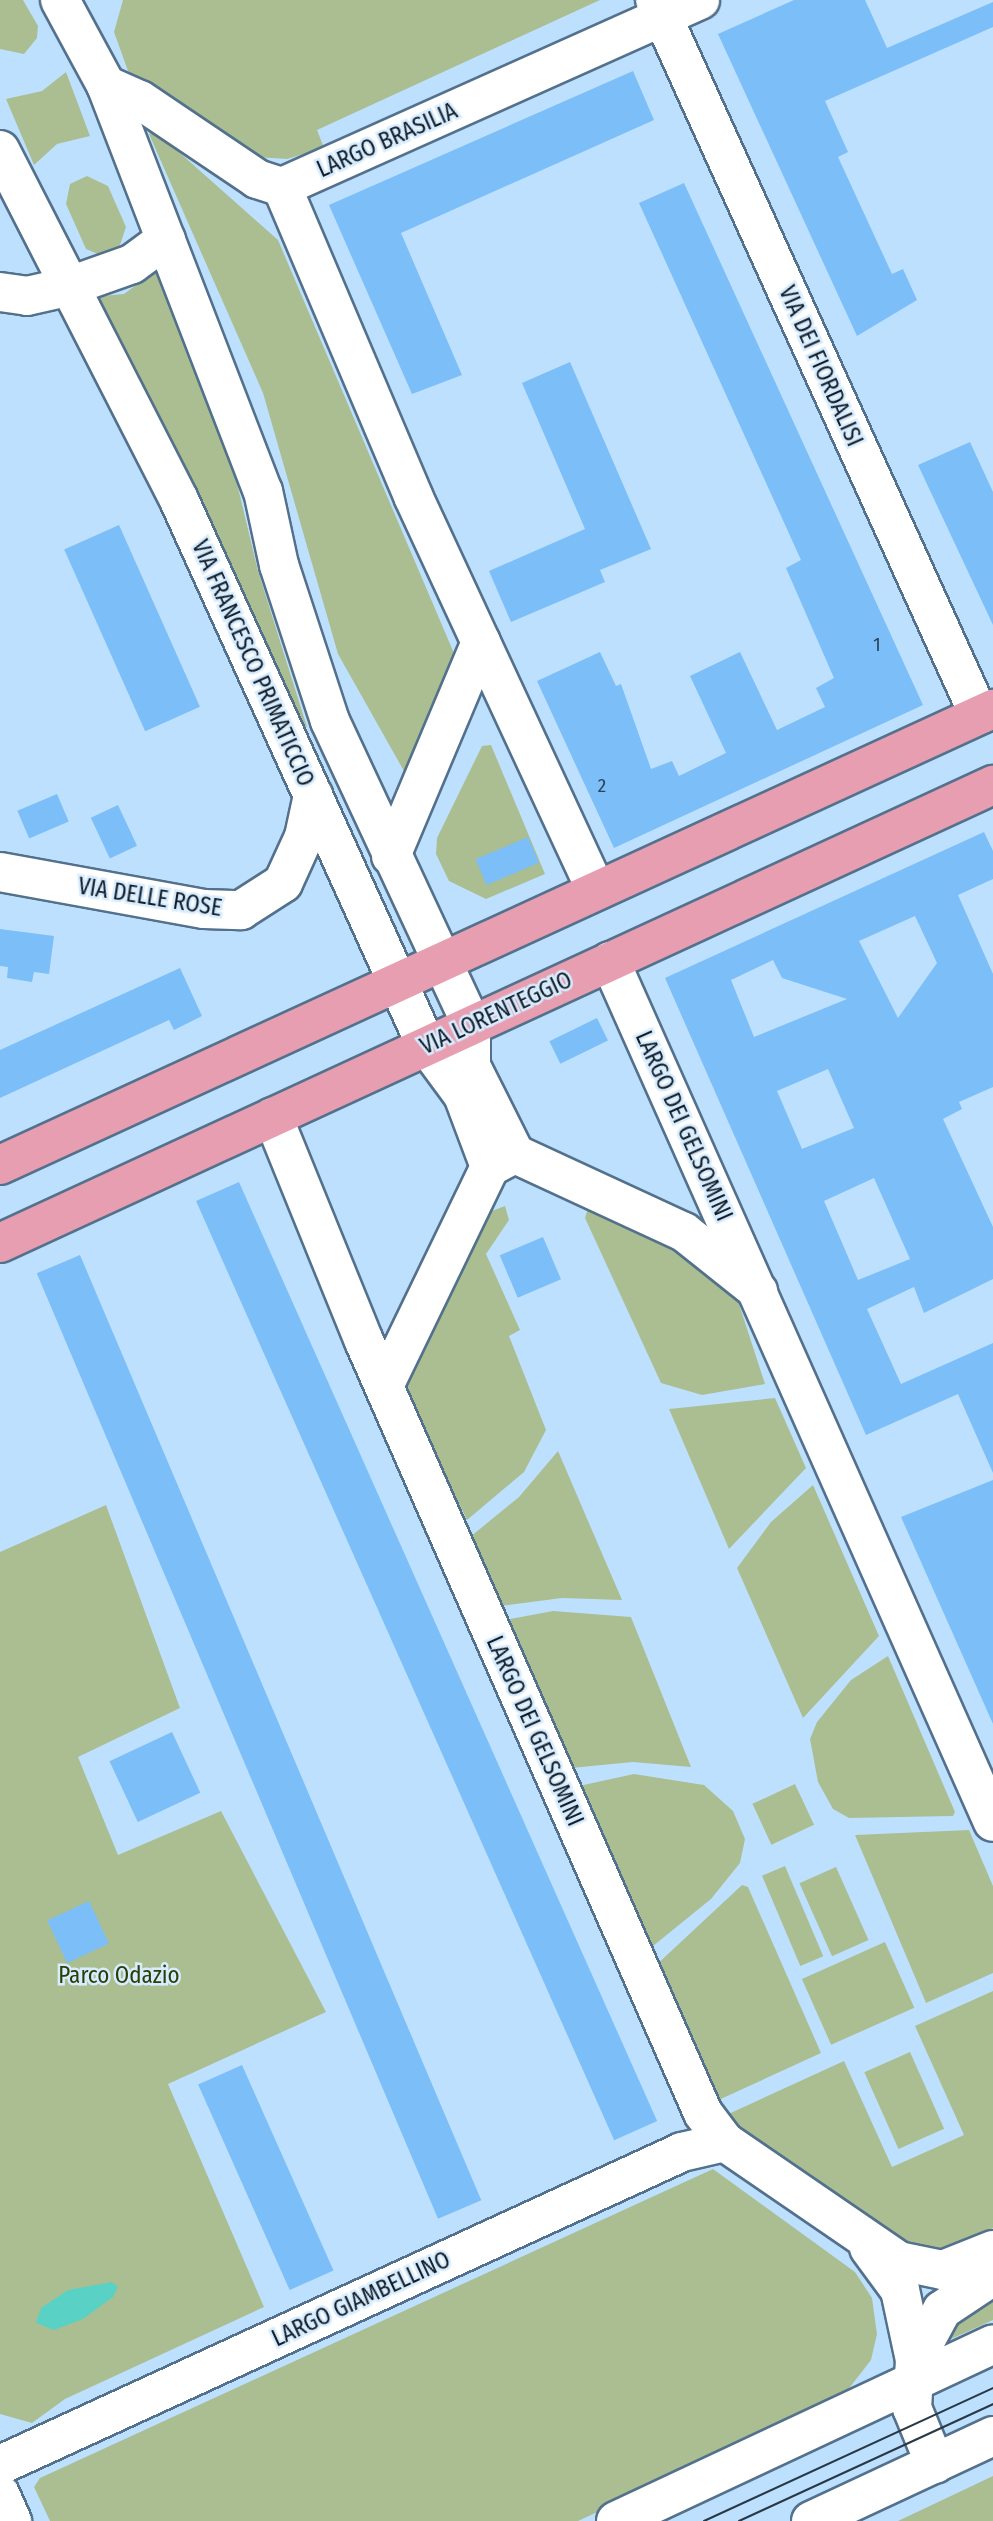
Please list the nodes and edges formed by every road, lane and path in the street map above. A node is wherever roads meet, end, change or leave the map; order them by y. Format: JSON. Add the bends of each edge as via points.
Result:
{"nodes":[{"id":1,"x":60,"y":0,"type":"edge"},
{"id":2,"x":700,"y":0,"type":"edge"},
{"id":3,"x":659,"y":8,"type":"edge"},
{"id":4,"x":106,"y":85,"type":"junction"},
{"id":5,"x":5,"y":175,"type":"edge"},
{"id":6,"x":282,"y":187,"type":"junction"},
{"id":7,"x":166,"y":239,"type":"junction"},
{"id":8,"x":67,"y":287,"type":"junction"},
{"id":9,"x":0,"y":292,"type":"edge"},
{"id":10,"x":481,"y":642,"type":"junction"},
{"id":11,"x":986,"y":712,"type":"edge"},
{"id":12,"x":330,"y":721,"type":"junction"},
{"id":13,"x":281,"y":728,"type":"junction"},
{"id":14,"x":993,"y":785,"type":"edge"},
{"id":15,"x":313,"y":795,"type":"junction"},
{"id":16,"x":391,"y":856,"type":"junction"},
{"id":17,"x":0,"y":872,"type":"edge"},
{"id":18,"x":596,"y":891,"type":"junction"},
{"id":19,"x":441,"y":960,"type":"junction"},
{"id":20,"x":610,"y":961,"type":"junction"},
{"id":21,"x":397,"y":981,"type":"junction"},
{"id":22,"x":471,"y":1024,"type":"junction"},
{"id":23,"x":426,"y":1045,"type":"junction"},
{"id":24,"x":273,"y":1116,"type":"junction"},
{"id":25,"x":502,"y":1160,"type":"junction"},
{"id":26,"x":0,"y":1165,"type":"edge"},
{"id":27,"x":0,"y":1243,"type":"edge"},
{"id":28,"x":758,"y":1291,"type":"junction"},
{"id":29,"x":384,"y":1386,"type":"junction"},
{"id":30,"x":993,"y":1822,"type":"edge"},
{"id":31,"x":725,"y":2142,"type":"junction"},
{"id":32,"x":860,"y":2239,"type":"junction"},
{"id":33,"x":993,"y":2250,"type":"edge"},
{"id":34,"x":993,"y":2276,"type":"edge"},
{"id":35,"x":993,"y":2344,"type":"edge"},
{"id":36,"x":913,"y":2371,"type":"junction"},
{"id":37,"x":993,"y":2436,"type":"edge"},
{"id":38,"x":934,"y":2464,"type":"junction"},
{"id":39,"x":0,"y":2465,"type":"edge"},
{"id":40,"x":0,"y":2494,"type":"edge"},
{"id":41,"x":12,"y":2521,"type":"edge"},
{"id":42,"x":616,"y":2521,"type":"edge"},
{"id":43,"x":811,"y":2521,"type":"edge"}],
"edges":[{"from":1,"to":4,"type":"street"},
{"from":2,"to":3,"type":"street","name":"LARGO BRASILIA"},
{"from":3,"to":6,"type":"street","name":"LARGO BRASILIA"},
{"from":3,"to":11,"type":"street","name":"VIA DEI FIORDALISI"},
{"from":4,"to":6,"type":"street","via":[[140,100],[257,179]]},
{"from":4,"to":7,"type":"street"},
{"from":5,"to":8,"type":"street"},
{"from":6,"to":10,"type":"street"},
{"from":7,"to":8,"type":"street","via":[[132,264]]},
{"from":7,"to":12,"type":"street","name":"VIA FRANCESCO PRIMATICCIO","via":[[263,491],[279,565]]},
{"from":8,"to":9,"type":"street","via":[[27,296]]},
{"from":8,"to":13,"type":"street","name":"VIA FRANCESCO PRIMATICCIO","via":[[179,500]]},
{"from":10,"to":16,"type":"street"},
{"from":10,"to":18,"type":"street"},
{"from":11,"to":18,"type":"main road"},
{"from":12,"to":13,"type":"street","via":[[315,734]]},
{"from":12,"to":16,"type":"street","name":"VIA FRANCESCO PRIMATICCIO"},
{"from":13,"to":15,"type":"street","name":"VIA FRANCESCO PRIMATICCIO"},
{"from":14,"to":20,"type":"main road","name":"VIA LORENTEGGIO"},
{"from":15,"to":17,"type":"street","name":"VIA DELLE ROSE","via":[[296,861],[283,883],[250,906],[204,909]]},
{"from":15,"to":21,"type":"street","name":"VIA FRANCESCO PRIMATICCIO"},
{"from":16,"to":19,"type":"street","name":"VIA FRANCESCO PRIMATICCIO"},
{"from":18,"to":19,"type":"main road"},
{"from":19,"to":21,"type":"main road"},
{"from":19,"to":22,"type":"street","name":"VIA FRANCESCO PRIMATICCIO"},
{"from":20,"to":22,"type":"main road","name":"VIA LORENTEGGIO"},
{"from":20,"to":28,"type":"street","name":"LARGO DEI GELSOMINI"},
{"from":21,"to":23,"type":"street","name":"VIA FRANCESCO PRIMATICCIO"},
{"from":21,"to":26,"type":"main road"},
{"from":22,"to":23,"type":"main road","name":"VIA LORENTEGGIO"},
{"from":22,"to":25,"type":"street","via":[[471,1066]]},
{"from":23,"to":24,"type":"main road","name":"VIA LORENTEGGIO"},
{"from":23,"to":25,"type":"street"},
{"from":24,"to":27,"type":"main road","name":"VIA LORENTEGGIO"},
{"from":24,"to":29,"type":"street","name":"LARGO DEI GELSOMINI"},
{"from":25,"to":28,"type":"street","name":"LARGO DEI GELSOMINI","via":[[684,1232]]},
{"from":25,"to":29,"type":"street"},
{"from":28,"to":30,"type":"street","name":"LARGO DEI GELSOMINI"},
{"from":29,"to":31,"type":"street","name":"LARGO DEI GELSOMINI","via":[[703,2113]]},
{"from":31,"to":32,"type":"street","name":"LARGO DEI GELSOMINI"},
{"from":31,"to":39,"type":"street","name":"LARGO GIAMBELLINO","via":[[682,2152]]},
{"from":32,"to":33,"type":"street","name":"LARGO DEI GELSOMINI","via":[[922,2269],[962,2267]]},
{"from":32,"to":36,"type":"street","name":"LARGO DEI GELSOMINI","via":[[900,2290]]},
{"from":34,"to":36,"type":"street","via":[[942,2310]]},
{"from":35,"to":36,"type":"street"},
{"from":36,"to":38,"type":"street","via":[[915,2424]]},
{"from":36,"to":42,"type":"street"},
{"from":37,"to":38,"type":"street"},
{"from":38,"to":43,"type":"street"},
{"from":40,"to":41,"type":"street"}]}
